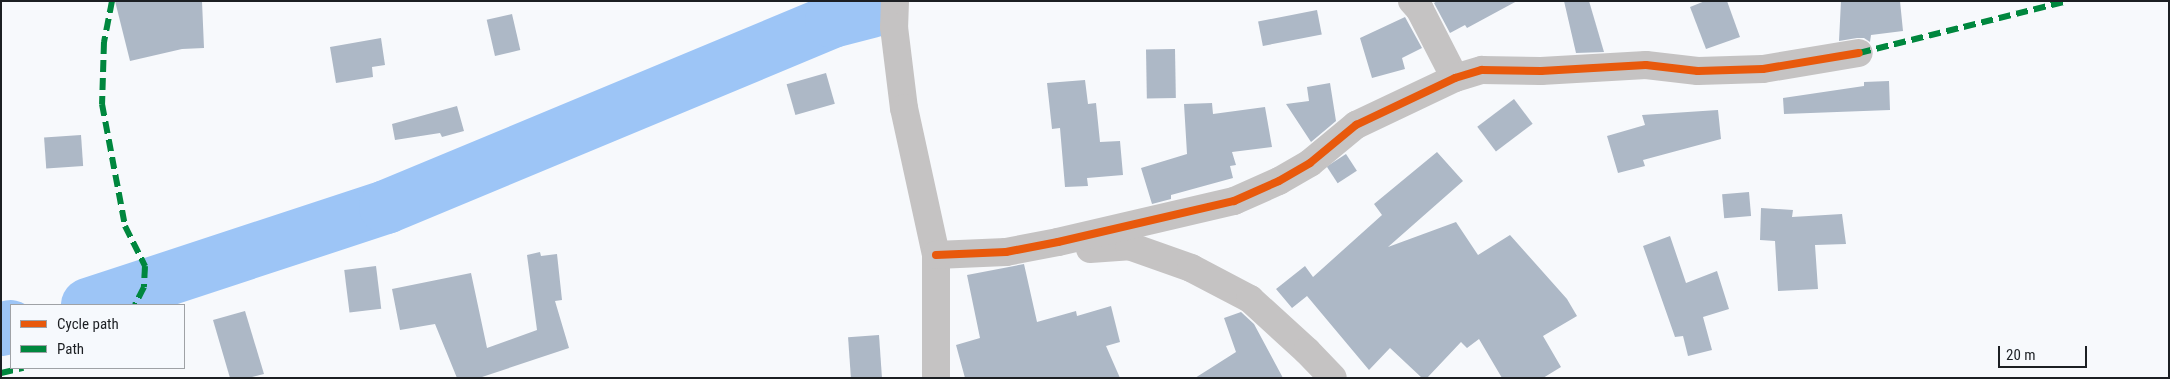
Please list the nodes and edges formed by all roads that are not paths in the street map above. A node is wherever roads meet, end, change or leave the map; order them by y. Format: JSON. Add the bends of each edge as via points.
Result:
{"nodes":[{"id":1,"x":895,"y":1,"type":"edge"},
{"id":2,"x":1412,"y":1,"type":"edge"},
{"id":3,"x":1858,"y":53,"type":"dead end"},
{"id":4,"x":1455,"y":78,"type":"junction"},
{"id":5,"x":1058,"y":242,"type":"junction"},
{"id":6,"x":936,"y":254,"type":"junction"},
{"id":7,"x":1307,"y":351,"type":"junction"},
{"id":8,"x":936,"y":378,"type":"edge"},
{"id":9,"x":1317,"y":378,"type":"edge"},
{"id":10,"x":1333,"y":378,"type":"edge"}],
"edges":[{"from":1,"to":6,"type":"street","via":[[894,27],[904,108]]},
{"from":2,"to":4,"type":"street","via":[[1420,10]]},
{"from":3,"to":4,"type":"street","via":[[1763,69],[1698,71],[1646,65],[1541,71],[1482,70]]},
{"from":4,"to":5,"type":"street","via":[[1356,125],[1280,181],[1234,201]]},
{"from":5,"to":6,"type":"street","via":[[1006,252]]},
{"from":5,"to":7,"type":"street","via":[[1072,250],[1129,246],[1191,268],[1250,299]]},
{"from":6,"to":8,"type":"street"},
{"from":7,"to":9,"type":"street"},
{"from":7,"to":10,"type":"street"}]}
